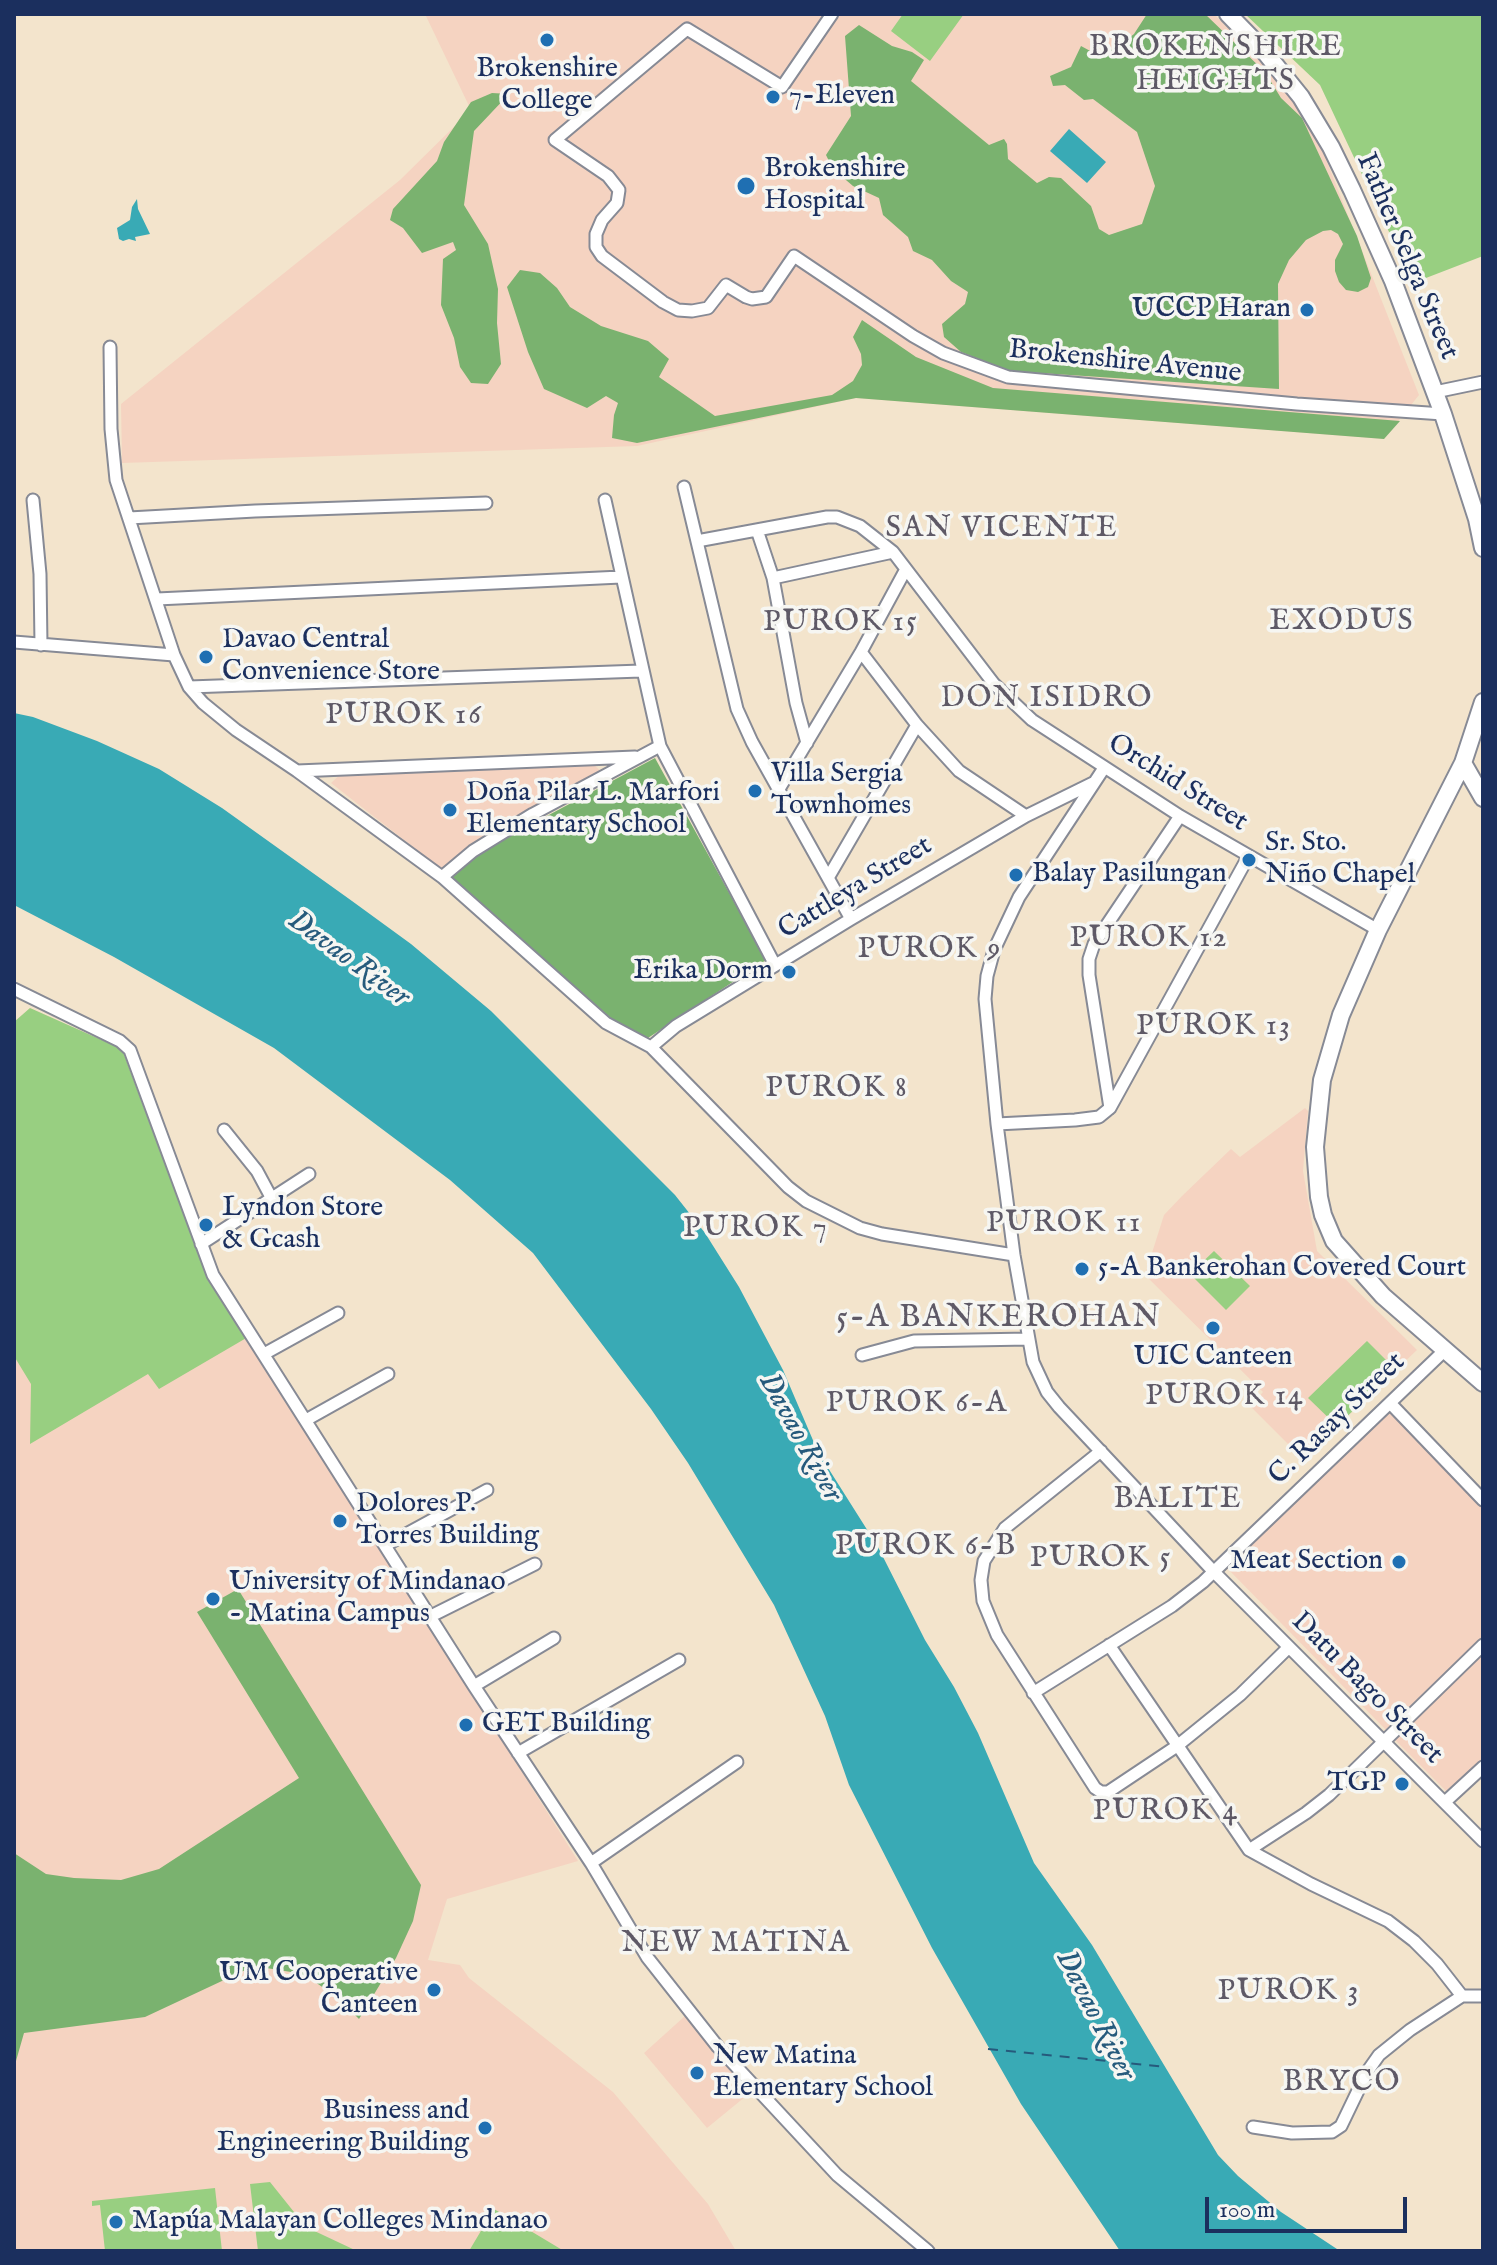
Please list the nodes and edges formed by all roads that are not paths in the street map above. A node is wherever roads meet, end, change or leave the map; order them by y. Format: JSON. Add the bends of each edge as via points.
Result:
{"nodes":[{"id":1,"x":832,"y":14,"type":"edge"},
{"id":2,"x":1228,"y":14,"type":"edge"},
{"id":3,"x":110,"y":347,"type":"dead end"},
{"id":4,"x":1483,"y":382,"type":"edge"},
{"id":5,"x":1435,"y":392,"type":"junction"},
{"id":6,"x":1443,"y":414,"type":"junction"},
{"id":7,"x":684,"y":487,"type":"dead end"},
{"id":8,"x":1476,"y":488,"type":"edge"},
{"id":9,"x":33,"y":500,"type":"dead end"},
{"id":10,"x":605,"y":500,"type":"dead end"},
{"id":11,"x":486,"y":503,"type":"dead end"},
{"id":12,"x":129,"y":518,"type":"junction"},
{"id":13,"x":757,"y":530,"type":"junction"},
{"id":14,"x":697,"y":541,"type":"junction"},
{"id":15,"x":1483,"y":548,"type":"edge"},
{"id":16,"x":893,"y":552,"type":"junction"},
{"id":17,"x":906,"y":569,"type":"junction"},
{"id":18,"x":621,"y":577,"type":"junction"},
{"id":19,"x":773,"y":578,"type":"junction"},
{"id":20,"x":157,"y":599,"type":"junction"},
{"id":21,"x":14,"y":642,"type":"edge"},
{"id":22,"x":41,"y":645,"type":"junction"},
{"id":23,"x":861,"y":652,"type":"junction"},
{"id":24,"x":174,"y":655,"type":"junction"},
{"id":25,"x":641,"y":671,"type":"junction"},
{"id":26,"x":189,"y":687,"type":"junction"},
{"id":27,"x":1483,"y":702,"type":"edge"},
{"id":28,"x":917,"y":725,"type":"junction"},
{"id":29,"x":807,"y":743,"type":"junction"},
{"id":30,"x":660,"y":746,"type":"junction"},
{"id":31,"x":635,"y":757,"type":"junction"},
{"id":32,"x":1463,"y":763,"type":"junction"},
{"id":33,"x":1104,"y":768,"type":"junction"},
{"id":34,"x":297,"y":771,"type":"junction"},
{"id":35,"x":1093,"y":783,"type":"junction"},
{"id":36,"x":779,"y":789,"type":"junction"},
{"id":37,"x":1483,"y":798,"type":"edge"},
{"id":38,"x":1026,"y":816,"type":"junction"},
{"id":39,"x":1180,"y":816,"type":"junction"},
{"id":40,"x":1248,"y":857,"type":"junction"},
{"id":41,"x":442,"y":877,"type":"junction"},
{"id":42,"x":828,"y":878,"type":"junction"},
{"id":43,"x":851,"y":919,"type":"junction"},
{"id":44,"x":1378,"y":930,"type":"junction"},
{"id":45,"x":775,"y":965,"type":"junction"},
{"id":46,"x":14,"y":989,"type":"edge"},
{"id":47,"x":651,"y":1047,"type":"junction"},
{"id":48,"x":1110,"y":1108,"type":"junction"},
{"id":49,"x":997,"y":1124,"type":"junction"},
{"id":50,"x":224,"y":1130,"type":"dead end"},
{"id":51,"x":309,"y":1174,"type":"dead end"},
{"id":52,"x":272,"y":1199,"type":"junction"},
{"id":53,"x":201,"y":1244,"type":"junction"},
{"id":54,"x":1014,"y":1255,"type":"junction"},
{"id":55,"x":338,"y":1313,"type":"dead end"},
{"id":56,"x":1029,"y":1339,"type":"junction"},
{"id":57,"x":1444,"y":1351,"type":"junction"},
{"id":58,"x":264,"y":1354,"type":"junction"},
{"id":59,"x":862,"y":1355,"type":"dead end"},
{"id":60,"x":388,"y":1374,"type":"dead end"},
{"id":61,"x":1483,"y":1383,"type":"edge"},
{"id":62,"x":1390,"y":1403,"type":"junction"},
{"id":63,"x":306,"y":1420,"type":"junction"},
{"id":64,"x":1101,"y":1451,"type":"junction"},
{"id":65,"x":487,"y":1490,"type":"dead end"},
{"id":66,"x":1483,"y":1500,"type":"edge"},
{"id":67,"x":386,"y":1545,"type":"junction"},
{"id":68,"x":535,"y":1564,"type":"dead end"},
{"id":69,"x":1214,"y":1572,"type":"junction"},
{"id":70,"x":431,"y":1616,"type":"junction"},
{"id":71,"x":554,"y":1638,"type":"dead end"},
{"id":72,"x":1109,"y":1645,"type":"junction"},
{"id":73,"x":1483,"y":1645,"type":"edge"},
{"id":74,"x":1289,"y":1647,"type":"junction"},
{"id":75,"x":679,"y":1660,"type":"dead end"},
{"id":76,"x":474,"y":1686,"type":"junction"},
{"id":77,"x":1033,"y":1693,"type":"junction"},
{"id":78,"x":1386,"y":1741,"type":"junction"},
{"id":79,"x":1177,"y":1746,"type":"junction"},
{"id":80,"x":518,"y":1753,"type":"junction"},
{"id":81,"x":737,"y":1762,"type":"dead end"},
{"id":82,"x":1483,"y":1767,"type":"edge"},
{"id":83,"x":1445,"y":1802,"type":"junction"},
{"id":84,"x":1483,"y":1841,"type":"edge"},
{"id":85,"x":1249,"y":1850,"type":"junction"},
{"id":86,"x":591,"y":1863,"type":"junction"},
{"id":87,"x":1462,"y":1996,"type":"junction"},
{"id":88,"x":1483,"y":1996,"type":"edge"},
{"id":89,"x":1253,"y":2127,"type":"dead end"},
{"id":90,"x":928,"y":2251,"type":"edge"}],
"edges":[{"from":1,"to":6,"type":"street","name":"Brokenshire Avenue","via":[[782,87],[687,29],[555,140],[608,176],[619,190],[617,203],[596,234],[602,256],[663,302],[692,311],[708,308],[726,285],[752,299],[766,297],[794,256],[943,353],[1008,377]]},
{"from":2,"to":5,"type":"main road","name":"Father Selga Street","via":[[1284,74],[1331,147],[1393,281]]},
{"from":3,"to":12,"type":"street","via":[[113,454]]},
{"from":4,"to":5,"type":"street"},
{"from":5,"to":6,"type":"main road","name":"Father Selga Street"},
{"from":6,"to":8,"type":"main road","name":"Father Selga Street"},
{"from":7,"to":14,"type":"street"},
{"from":8,"to":15,"type":"main road","name":"Father Selga Street"},
{"from":9,"to":22,"type":"street"},
{"from":10,"to":18,"type":"street"},
{"from":11,"to":12,"type":"street"},
{"from":12,"to":20,"type":"street"},
{"from":13,"to":14,"type":"street","name":"Orchid Street"},
{"from":13,"to":16,"type":"street","name":"Orchid Street","via":[[837,517],[860,526]]},
{"from":13,"to":19,"type":"street"},
{"from":14,"to":36,"type":"street","via":[[737,709]]},
{"from":16,"to":17,"type":"street","name":"Orchid Street"},
{"from":16,"to":19,"type":"street"},
{"from":17,"to":23,"type":"street"},
{"from":17,"to":33,"type":"street","name":"Orchid Street","via":[[1005,696]]},
{"from":18,"to":20,"type":"street"},
{"from":18,"to":25,"type":"street"},
{"from":19,"to":29,"type":"street"},
{"from":20,"to":24,"type":"street"},
{"from":21,"to":22,"type":"street"},
{"from":22,"to":24,"type":"street"},
{"from":23,"to":28,"type":"street"},
{"from":23,"to":29,"type":"street"},
{"from":24,"to":26,"type":"street"},
{"from":25,"to":26,"type":"street"},
{"from":25,"to":30,"type":"street"},
{"from":26,"to":34,"type":"street","via":[[236,730]]},
{"from":27,"to":32,"type":"main road"},
{"from":28,"to":38,"type":"street","via":[[971,782]]},
{"from":28,"to":42,"type":"street"},
{"from":29,"to":36,"type":"street"},
{"from":30,"to":31,"type":"street"},
{"from":30,"to":45,"type":"street"},
{"from":31,"to":34,"type":"street"},
{"from":31,"to":41,"type":"street","via":[[473,851]]},
{"from":32,"to":37,"type":"main road"},
{"from":32,"to":44,"type":"main road"},
{"from":33,"to":35,"type":"street","name":"Datu Bago Street"},
{"from":33,"to":39,"type":"street","name":"Orchid Street"},
{"from":34,"to":41,"type":"street"},
{"from":35,"to":38,"type":"street","name":"Cattleya Street"},
{"from":35,"to":49,"type":"street","name":"Datu Bago Street","via":[[1019,897],[994,950],[985,999]]},
{"from":36,"to":42,"type":"street"},
{"from":38,"to":43,"type":"street","name":"Cattleya Street"},
{"from":39,"to":40,"type":"street","name":"Orchid Street"},
{"from":39,"to":48,"type":"street","via":[[1089,959]]},
{"from":40,"to":44,"type":"street","name":"Orchid Street"},
{"from":40,"to":48,"type":"street"},
{"from":41,"to":47,"type":"street","via":[[606,1023]]},
{"from":42,"to":43,"type":"street"},
{"from":43,"to":45,"type":"street","name":"Cattleya Street"},
{"from":44,"to":57,"type":"main road","via":[[1341,1015],[1322,1080],[1317,1187],[1328,1229],[1341,1252]]},
{"from":45,"to":47,"type":"street","name":"Cattleya Street"},
{"from":46,"to":53,"type":"street","via":[[130,1050]]},
{"from":47,"to":54,"type":"street","via":[[788,1187],[825,1212],[882,1234]]},
{"from":48,"to":49,"type":"street","via":[[1099,1117]]},
{"from":49,"to":54,"type":"street","name":"Datu Bago Street"},
{"from":50,"to":52,"type":"street"},
{"from":51,"to":52,"type":"street"},
{"from":52,"to":53,"type":"street"},
{"from":53,"to":58,"type":"street","via":[[213,1275]]},
{"from":54,"to":56,"type":"street","name":"Datu Bago Street"},
{"from":55,"to":58,"type":"street"},
{"from":56,"to":59,"type":"street","via":[[914,1341]]},
{"from":56,"to":64,"type":"street","name":"Datu Bago Street","via":[[1047,1392]]},
{"from":57,"to":61,"type":"main road"},
{"from":57,"to":62,"type":"street","name":"C. Rasay Street"},
{"from":58,"to":63,"type":"street"},
{"from":60,"to":63,"type":"street"},
{"from":62,"to":66,"type":"street"},
{"from":62,"to":69,"type":"street","name":"C. Rasay Street"},
{"from":63,"to":67,"type":"street"},
{"from":64,"to":69,"type":"street","name":"Datu Bago Street"},
{"from":64,"to":77,"type":"street","via":[[1020,1513],[984,1561],[981,1580],[989,1620]]},
{"from":65,"to":67,"type":"street"},
{"from":67,"to":70,"type":"street"},
{"from":68,"to":70,"type":"street"},
{"from":69,"to":72,"type":"street","name":"C. Rasay Street"},
{"from":69,"to":74,"type":"street","name":"Datu Bago Street"},
{"from":70,"to":76,"type":"street"},
{"from":71,"to":76,"type":"street"},
{"from":72,"to":77,"type":"street","name":"C. Rasay Street"},
{"from":72,"to":79,"type":"street"},
{"from":73,"to":78,"type":"street"},
{"from":74,"to":78,"type":"street","name":"Datu Bago Street"},
{"from":74,"to":79,"type":"street"},
{"from":75,"to":80,"type":"street"},
{"from":76,"to":80,"type":"street"},
{"from":77,"to":79,"type":"street","via":[[1101,1792]]},
{"from":78,"to":83,"type":"street","name":"Datu Bago Street"},
{"from":78,"to":85,"type":"street","via":[[1306,1813]]},
{"from":79,"to":85,"type":"street"},
{"from":80,"to":86,"type":"street"},
{"from":81,"to":86,"type":"street"},
{"from":82,"to":83,"type":"street"},
{"from":83,"to":84,"type":"street","name":"Datu Bago Street"},
{"from":85,"to":87,"type":"street","via":[[1388,1921],[1430,1956]]},
{"from":86,"to":90,"type":"street","via":[[647,1957],[718,2047],[837,2175]]},
{"from":87,"to":88,"type":"street"},
{"from":87,"to":89,"type":"street","via":[[1379,2055],[1341,2126],[1332,2132]]}]}
